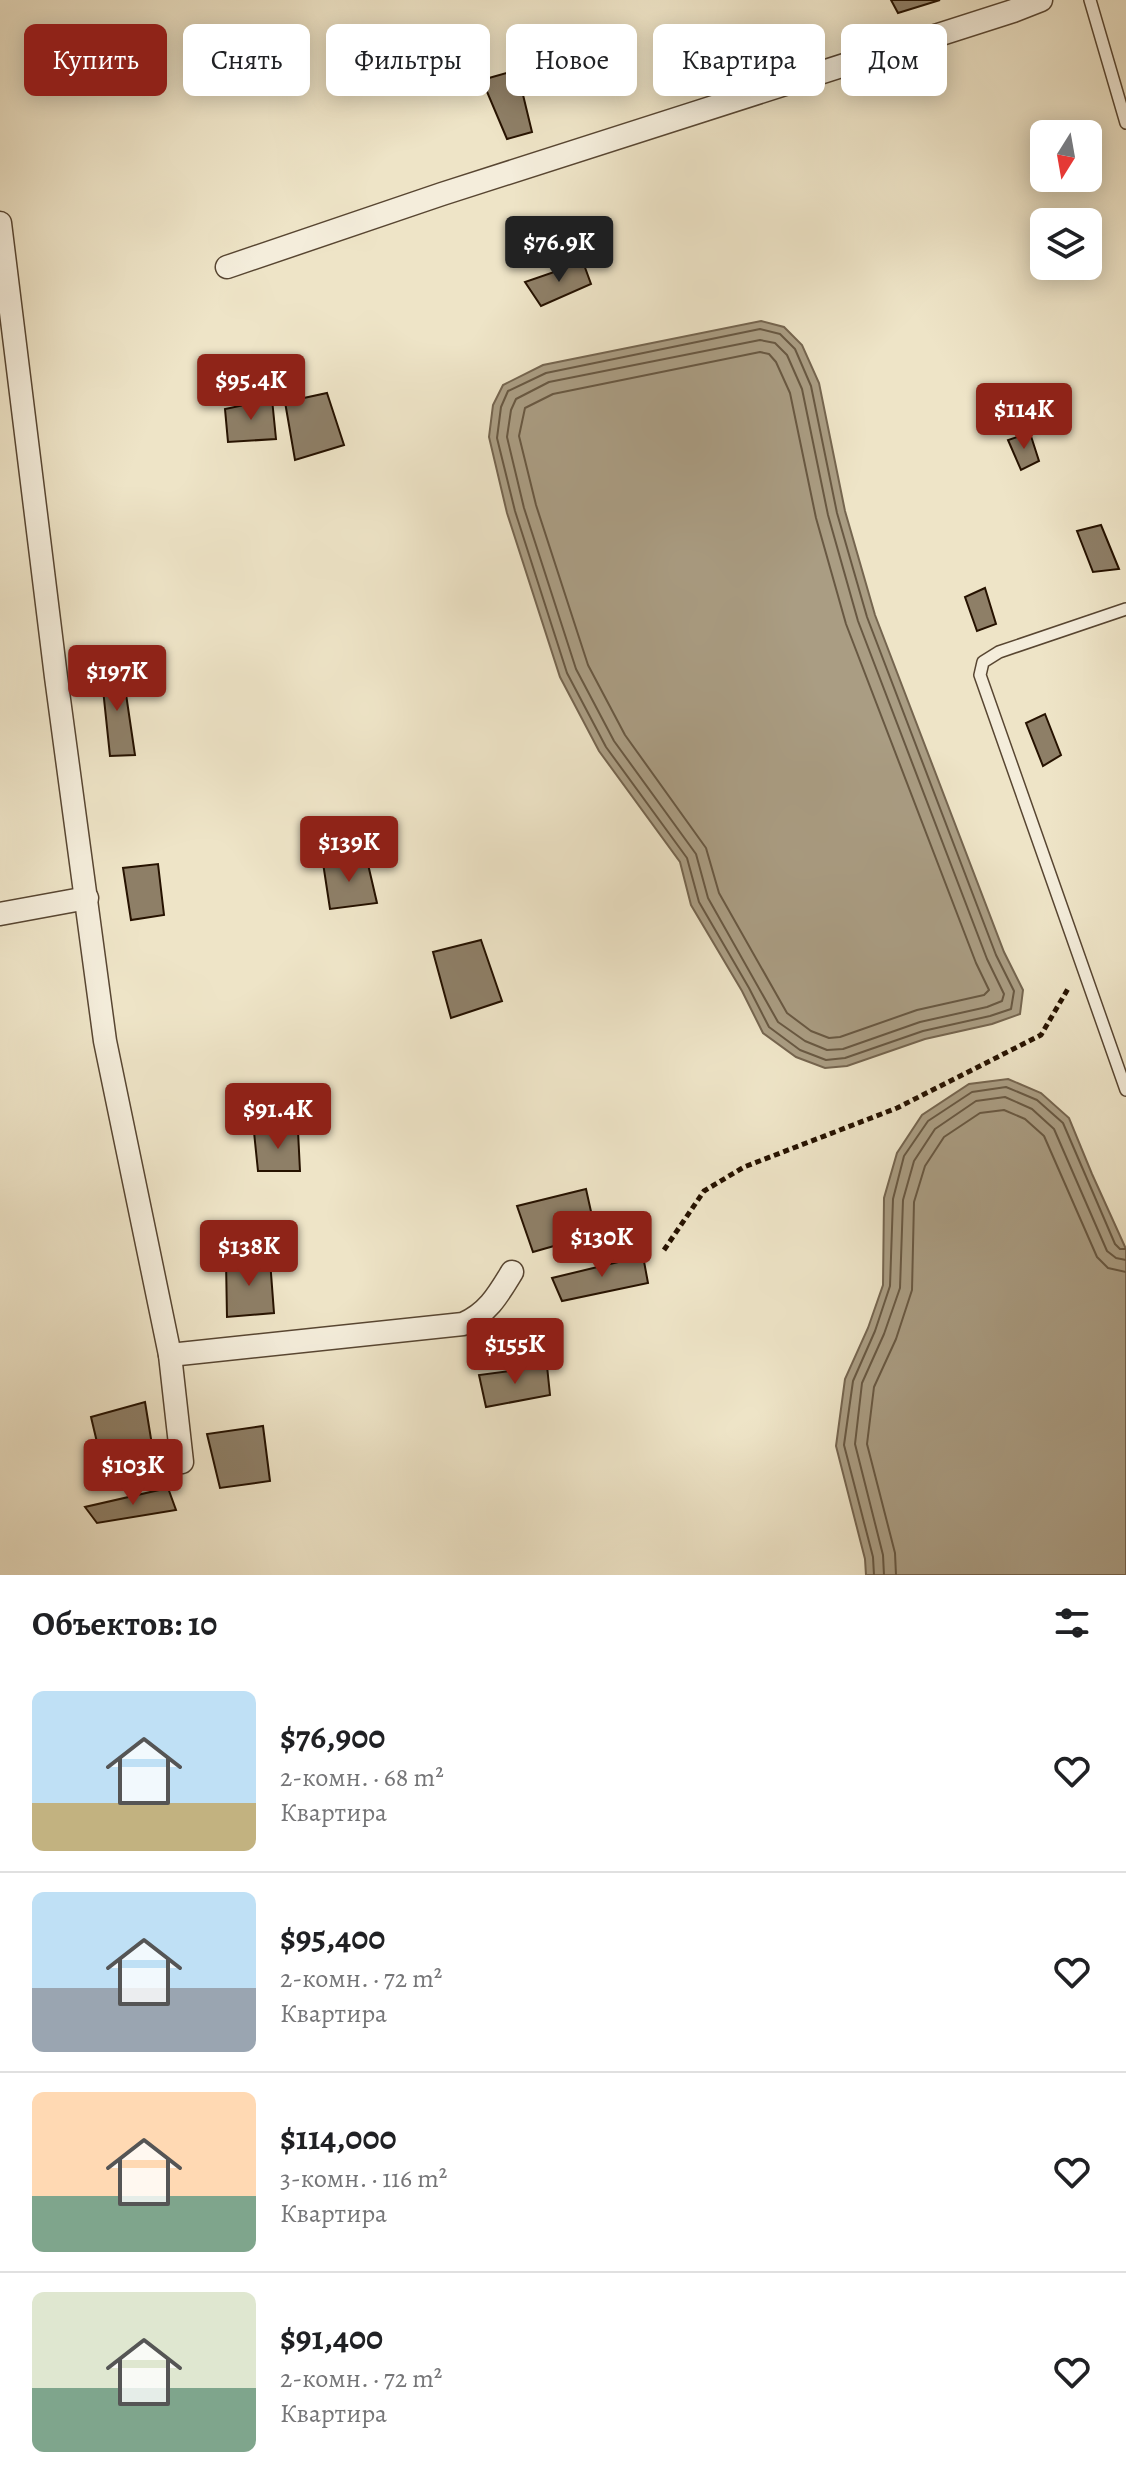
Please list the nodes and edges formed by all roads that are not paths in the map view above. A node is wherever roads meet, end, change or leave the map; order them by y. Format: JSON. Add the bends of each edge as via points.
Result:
{"nodes":[{"id":1,"x":1041,"y":0,"type":"edge"},
{"id":2,"x":1090,"y":0,"type":"edge"},
{"id":3,"x":1126,"y":123,"type":"edge"},
{"id":4,"x":0,"y":223,"type":"edge"},
{"id":5,"x":227,"y":267,"type":"dead end"},
{"id":6,"x":1126,"y":609,"type":"edge"},
{"id":7,"x":87,"y":898,"type":"junction"},
{"id":8,"x":0,"y":914,"type":"edge"},
{"id":9,"x":1126,"y":1090,"type":"edge"},
{"id":10,"x":512,"y":1272,"type":"dead end"},
{"id":11,"x":170,"y":1355,"type":"junction"},
{"id":12,"x":182,"y":1462,"type":"dead end"}],
"edges":[{"from":1,"to":5,"type":"street"},
{"from":2,"to":3,"type":"lane"},
{"from":4,"to":7,"type":"street"},
{"from":6,"to":9,"type":"lane","via":[[999,652],[980,669]]},
{"from":7,"to":8,"type":"street"},
{"from":7,"to":11,"type":"street","via":[[105,1041]]},
{"from":10,"to":11,"type":"street","via":[[494,1302],[463,1324]]},
{"from":11,"to":12,"type":"street"}]}
